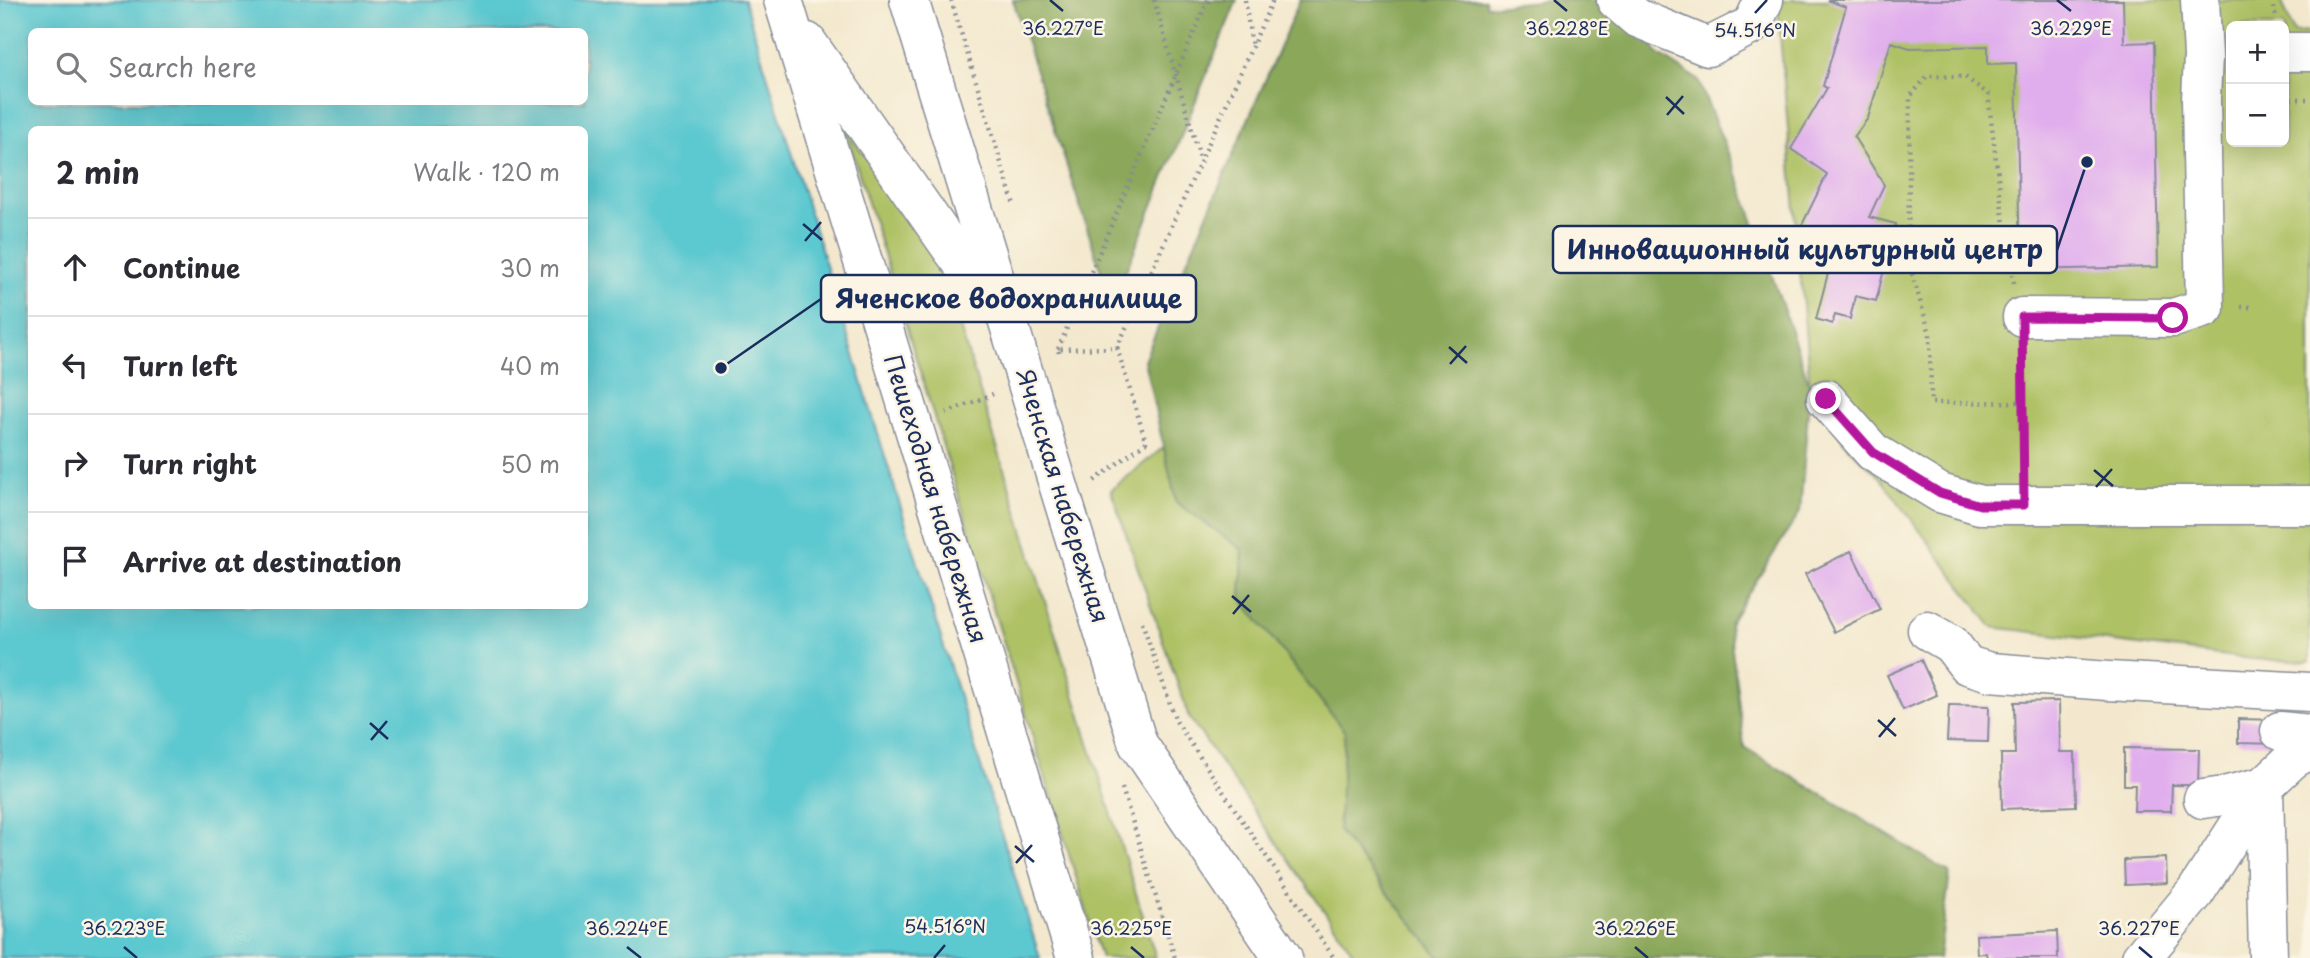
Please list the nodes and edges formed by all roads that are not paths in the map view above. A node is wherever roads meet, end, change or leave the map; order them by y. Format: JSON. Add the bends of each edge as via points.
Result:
{"nodes":[{"id":1,"x":909,"y":0,"type":"edge"},
{"id":2,"x":1616,"y":0,"type":"edge"},
{"id":3,"x":1764,"y":0,"type":"edge"},
{"id":4,"x":2200,"y":0,"type":"edge"},
{"id":5,"x":785,"y":7,"type":"edge"},
{"id":6,"x":2289,"y":52,"type":"edge"},
{"id":7,"x":2310,"y":52,"type":"edge"},
{"id":8,"x":2217,"y":55,"type":"edge"},
{"id":9,"x":2022,"y":317,"type":"road end"},
{"id":10,"x":1010,"y":328,"type":"junction"},
{"id":11,"x":1826,"y":399,"type":"dead end"},
{"id":12,"x":2310,"y":505,"type":"edge"},
{"id":13,"x":1927,"y":630,"type":"dead end"},
{"id":14,"x":2310,"y":692,"type":"edge"},
{"id":15,"x":2300,"y":738,"type":"edge"},
{"id":16,"x":2264,"y":786,"type":"junction"},
{"id":17,"x":2203,"y":799,"type":"dead end"},
{"id":18,"x":1076,"y":958,"type":"edge"},
{"id":19,"x":1283,"y":958,"type":"edge"},
{"id":20,"x":2141,"y":958,"type":"edge"},
{"id":21,"x":2268,"y":958,"type":"edge"}],
"edges":[{"from":1,"to":10,"type":"street","name":"Яченская набережная"},
{"from":2,"to":3,"type":"street","via":[[1637,18],[1708,47],[1752,25]]},
{"from":4,"to":8,"type":"street"},
{"from":5,"to":10,"type":"street"},
{"from":5,"to":18,"type":"street","name":"Пешеходная набережная"},
{"from":6,"to":7,"type":"street"},
{"from":8,"to":9,"type":"street","via":[[2201,100],[2205,308],[2173,318]]},
{"from":10,"to":19,"type":"street","name":"Яченская набережная","via":[[1138,744]]},
{"from":11,"to":12,"type":"street","via":[[1873,452],[1940,493],[1980,505]]},
{"from":13,"to":14,"type":"street","via":[[1951,644],[1967,665],[1990,672]]},
{"from":15,"to":16,"type":"street","via":[[2293,759]]},
{"from":16,"to":17,"type":"street"},
{"from":16,"to":20,"type":"street","via":[[2195,893]]},
{"from":16,"to":21,"type":"street"}]}
